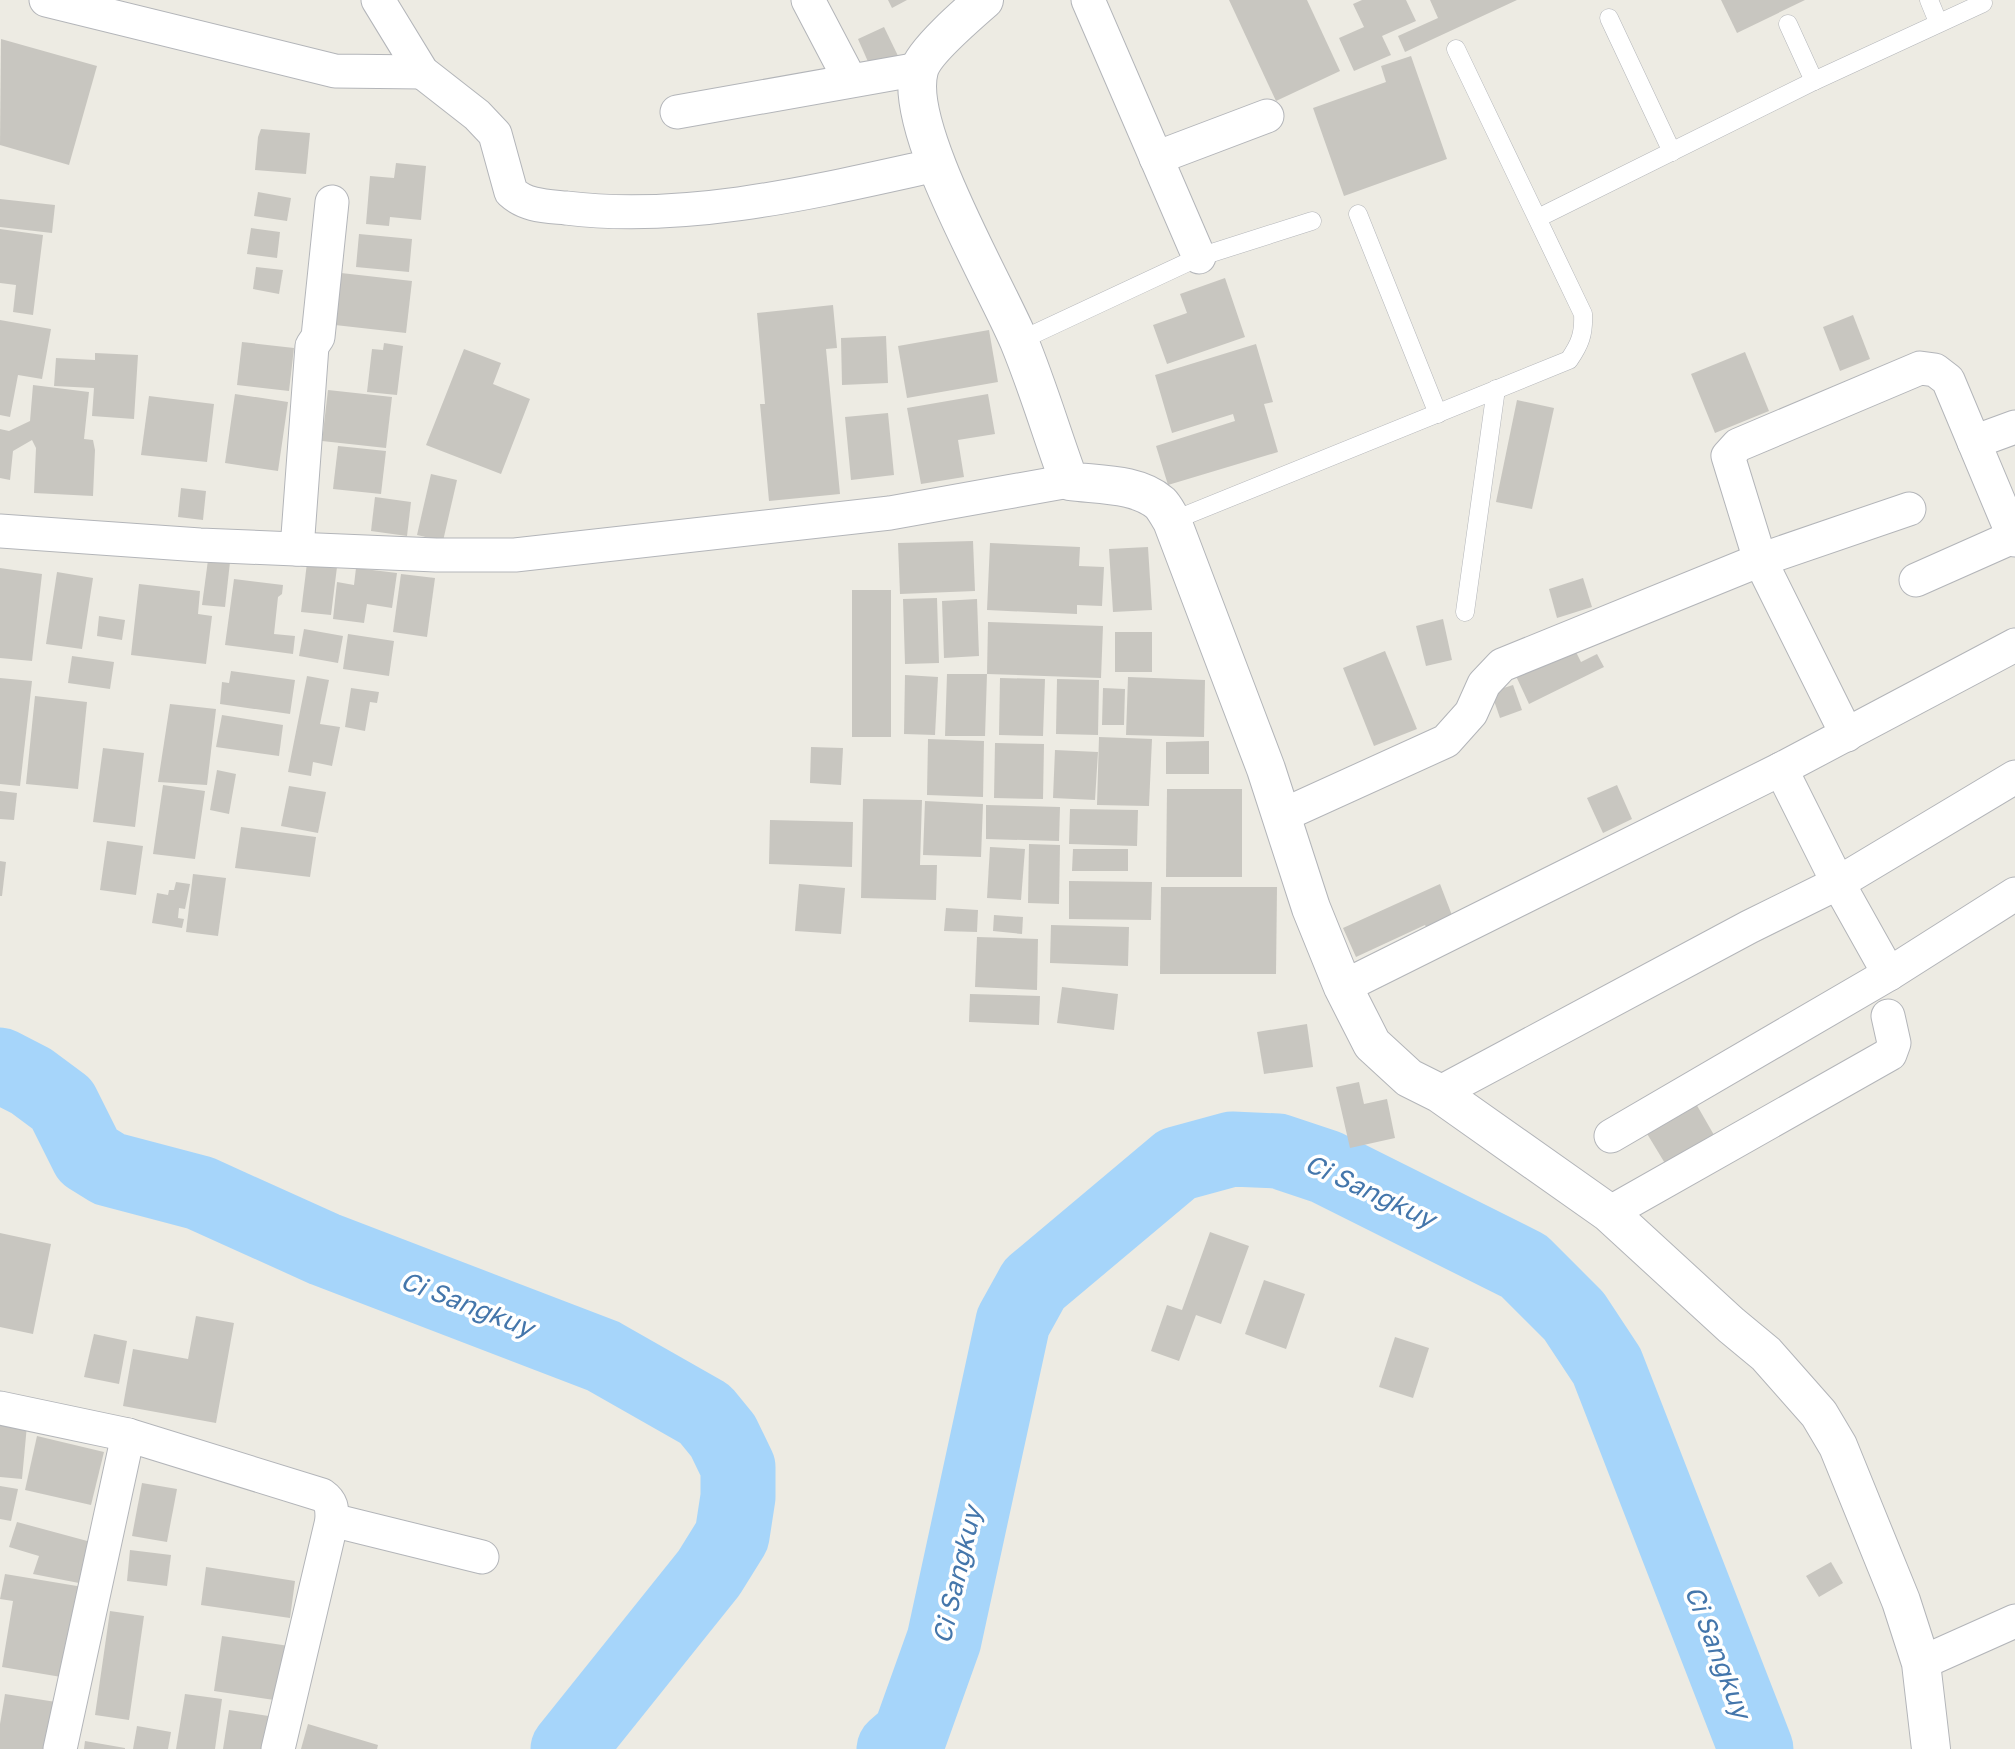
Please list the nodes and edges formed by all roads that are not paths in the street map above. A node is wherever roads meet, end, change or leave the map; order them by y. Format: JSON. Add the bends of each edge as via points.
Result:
{"nodes":[{"id":1,"x":46,"y":0,"type":"edge"},
{"id":2,"x":378,"y":0,"type":"edge"},
{"id":3,"x":808,"y":0,"type":"edge"},
{"id":4,"x":984,"y":0,"type":"edge"},
{"id":5,"x":1088,"y":0,"type":"edge"},
{"id":6,"x":1929,"y":0,"type":"edge"},
{"id":7,"x":1983,"y":3,"type":"dead end"},
{"id":8,"x":1609,"y":18,"type":"dead end"},
{"id":9,"x":1938,"y":22,"type":"junction"},
{"id":10,"x":1788,"y":24,"type":"dead end"},
{"id":11,"x":1456,"y":49,"type":"dead end"},
{"id":12,"x":919,"y":69,"type":"junction"},
{"id":13,"x":422,"y":72,"type":"junction"},
{"id":14,"x":850,"y":80,"type":"junction"},
{"id":15,"x":1814,"y":81,"type":"junction"},
{"id":16,"x":677,"y":112,"type":"dead end"},
{"id":17,"x":1267,"y":116,"type":"dead end"},
{"id":18,"x":1672,"y":152,"type":"junction"},
{"id":19,"x":1156,"y":158,"type":"junction"},
{"id":20,"x":936,"y":165,"type":"junction"},
{"id":21,"x":332,"y":202,"type":"dead end"},
{"id":22,"x":1358,"y":214,"type":"dead end"},
{"id":23,"x":1538,"y":218,"type":"junction"},
{"id":24,"x":1312,"y":221,"type":"dead end"},
{"id":25,"x":1199,"y":257,"type":"junction"},
{"id":26,"x":1019,"y":341,"type":"junction"},
{"id":27,"x":1496,"y":388,"type":"junction"},
{"id":28,"x":1438,"y":414,"type":"junction"},
{"id":29,"x":2015,"y":427,"type":"edge"},
{"id":30,"x":1974,"y":442,"type":"junction"},
{"id":31,"x":1069,"y":481,"type":"junction"},
{"id":32,"x":1909,"y":509,"type":"dead end"},
{"id":33,"x":1172,"y":521,"type":"junction"},
{"id":34,"x":0,"y":531,"type":"edge"},
{"id":35,"x":2014,"y":537,"type":"edge"},
{"id":36,"x":297,"y":550,"type":"junction"},
{"id":37,"x":1760,"y":560,"type":"junction"},
{"id":38,"x":1916,"y":580,"type":"dead end"},
{"id":39,"x":1465,"y":611,"type":"dead end"},
{"id":40,"x":2015,"y":645,"type":"edge"},
{"id":41,"x":1847,"y":735,"type":"junction"},
{"id":42,"x":1781,"y":769,"type":"junction"},
{"id":43,"x":2015,"y":777,"type":"edge"},
{"id":44,"x":1281,"y":816,"type":"junction"},
{"id":45,"x":1838,"y":883,"type":"junction"},
{"id":46,"x":2015,"y":894,"type":"edge"},
{"id":47,"x":1889,"y":974,"type":"junction"},
{"id":48,"x":1343,"y":987,"type":"junction"},
{"id":49,"x":1888,"y":1016,"type":"dead end"},
{"id":50,"x":1439,"y":1093,"type":"junction"},
{"id":51,"x":1611,"y":1136,"type":"dead end"},
{"id":52,"x":1609,"y":1213,"type":"junction"},
{"id":53,"x":0,"y":1408,"type":"edge"},
{"id":54,"x":128,"y":1435,"type":"junction"},
{"id":55,"x":332,"y":1520,"type":"junction"},
{"id":56,"x":482,"y":1557,"type":"dead end"},
{"id":57,"x":2015,"y":1620,"type":"edge"},
{"id":58,"x":1921,"y":1664,"type":"junction"},
{"id":59,"x":60,"y":1749,"type":"edge"},
{"id":60,"x":278,"y":1749,"type":"edge"},
{"id":61,"x":1931,"y":1749,"type":"edge"}],
"edges":[{"from":1,"to":13,"type":"street","via":[[335,71]]},
{"from":2,"to":13,"type":"street"},
{"from":3,"to":14,"type":"street"},
{"from":4,"to":12,"type":"street"},
{"from":5,"to":19,"type":"street"},
{"from":6,"to":9,"type":"lane"},
{"from":7,"to":9,"type":"lane"},
{"from":8,"to":18,"type":"lane"},
{"from":9,"to":15,"type":"lane"},
{"from":10,"to":15,"type":"lane"},
{"from":11,"to":23,"type":"lane"},
{"from":12,"to":14,"type":"street"},
{"from":12,"to":20,"type":"street","via":[[923,117]]},
{"from":13,"to":20,"type":"street","via":[[488,125],[500,146],[511,192],[531,204],[599,212],[775,200]]},
{"from":14,"to":16,"type":"street"},
{"from":15,"to":18,"type":"lane"},
{"from":17,"to":19,"type":"street"},
{"from":18,"to":23,"type":"lane"},
{"from":19,"to":25,"type":"street"},
{"from":20,"to":26,"type":"street"},
{"from":21,"to":36,"type":"street","via":[[318,337],[312,346]]},
{"from":22,"to":28,"type":"lane"},
{"from":23,"to":27,"type":"lane","via":[[1583,314],[1581,341],[1569,360]]},
{"from":24,"to":25,"type":"lane"},
{"from":25,"to":26,"type":"lane"},
{"from":26,"to":31,"type":"street"},
{"from":27,"to":28,"type":"lane"},
{"from":27,"to":39,"type":"lane"},
{"from":28,"to":33,"type":"lane"},
{"from":29,"to":30,"type":"street"},
{"from":30,"to":35,"type":"street"},
{"from":30,"to":37,"type":"street","via":[[1948,380],[1935,370],[1920,368],[1738,445],[1728,456]]},
{"from":31,"to":33,"type":"street","via":[[1142,492],[1162,505]]},
{"from":31,"to":36,"type":"street","via":[[890,513],[516,555]]},
{"from":32,"to":37,"type":"street"},
{"from":33,"to":44,"type":"street"},
{"from":34,"to":36,"type":"street"},
{"from":35,"to":38,"type":"street"},
{"from":37,"to":41,"type":"street"},
{"from":37,"to":44,"type":"street","via":[[1502,665],[1484,684],[1471,713],[1446,741]]},
{"from":40,"to":41,"type":"street"},
{"from":41,"to":42,"type":"street"},
{"from":42,"to":45,"type":"street"},
{"from":42,"to":48,"type":"street"},
{"from":43,"to":45,"type":"street"},
{"from":44,"to":48,"type":"street"},
{"from":45,"to":47,"type":"street"},
{"from":45,"to":50,"type":"street"},
{"from":46,"to":47,"type":"street"},
{"from":47,"to":51,"type":"street"},
{"from":48,"to":50,"type":"street","via":[[1372,1044],[1409,1079]]},
{"from":49,"to":52,"type":"street","via":[[1894,1043],[1890,1054]]},
{"from":50,"to":52,"type":"street"},
{"from":52,"to":58,"type":"street","via":[[1766,1354],[1819,1415],[1867,1513]]},
{"from":53,"to":54,"type":"street"},
{"from":54,"to":55,"type":"street","via":[[322,1494],[332,1506]]},
{"from":54,"to":59,"type":"street"},
{"from":55,"to":56,"type":"street"},
{"from":55,"to":60,"type":"street"},
{"from":57,"to":58,"type":"street"},
{"from":58,"to":61,"type":"street"}]}
